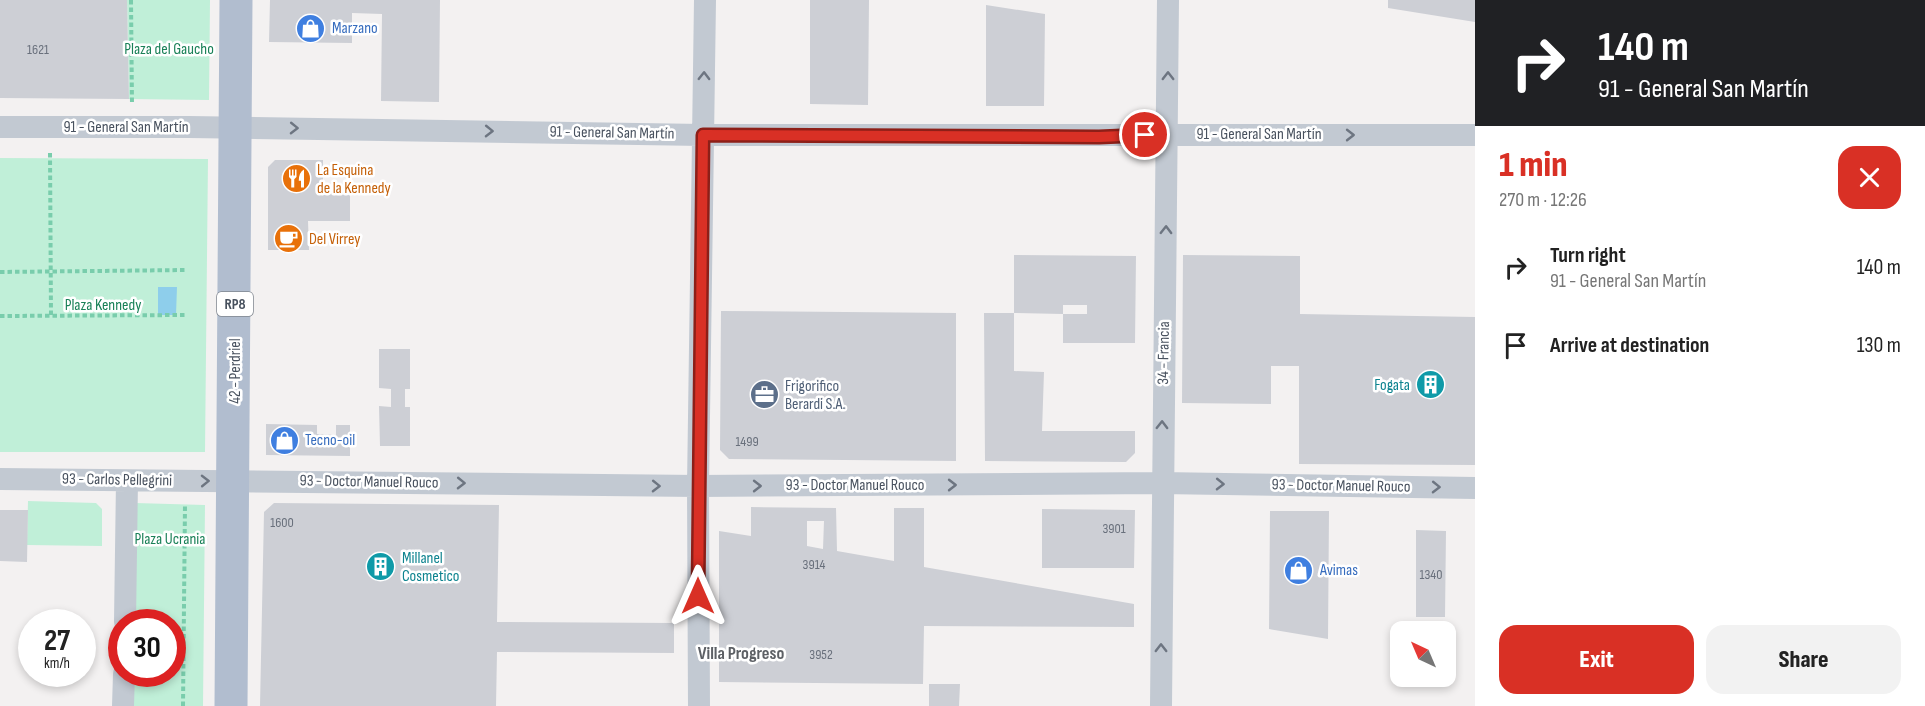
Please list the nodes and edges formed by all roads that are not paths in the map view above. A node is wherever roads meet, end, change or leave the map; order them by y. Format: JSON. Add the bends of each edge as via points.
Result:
{"nodes":[{"id":1,"x":236,"y":0,"type":"edge"},
{"id":2,"x":705,"y":0,"type":"edge"},
{"id":3,"x":1168,"y":0,"type":"edge"},
{"id":4,"x":0,"y":127,"type":"edge"},
{"id":5,"x":236,"y":127,"type":"junction"},
{"id":6,"x":1168,"y":134,"type":"junction"},
{"id":7,"x":703,"y":135,"type":"junction"},
{"id":8,"x":1475,"y":135,"type":"edge"},
{"id":9,"x":0,"y":479,"type":"edge"},
{"id":10,"x":234,"y":480,"type":"junction"},
{"id":11,"x":127,"y":481,"type":"junction"},
{"id":12,"x":1161,"y":483,"type":"junction"},
{"id":13,"x":698,"y":486,"type":"junction"},
{"id":14,"x":1475,"y":488,"type":"edge"},
{"id":15,"x":125,"y":609,"type":"edge"},
{"id":16,"x":124,"y":687,"type":"edge"},
{"id":17,"x":123,"y":706,"type":"edge"},
{"id":18,"x":231,"y":706,"type":"edge"},
{"id":19,"x":699,"y":706,"type":"edge"},
{"id":20,"x":1161,"y":706,"type":"edge"}],
"edges":[{"from":1,"to":5,"type":"main road","name":"42 - Perdriel","number":"RP8"},
{"from":7,"to":2,"type":"street","one_way":true},
{"from":6,"to":3,"type":"street","name":"34 - Francia","one_way":true},
{"from":4,"to":5,"type":"street","name":"91 - General San Martín"},
{"from":5,"to":7,"type":"street","name":"91 - General San Martín","one_way":true},
{"from":5,"to":10,"type":"main road","name":"42 - Perdriel","number":"RP8"},
{"from":6,"to":7,"type":"street","name":"91 - General San Martín"},
{"from":6,"to":8,"type":"street","name":"91 - General San Martín","one_way":true},
{"from":12,"to":6,"type":"street","name":"34 - Francia","one_way":true},
{"from":7,"to":13,"type":"street"},
{"from":9,"to":11,"type":"street","name":"93 - Carlos Pellegrini"},
{"from":11,"to":10,"type":"street","name":"93 - Carlos Pellegrini","one_way":true},
{"from":10,"to":13,"type":"street","name":"93 - Doctor Manuel Rouco","one_way":true},
{"from":10,"to":18,"type":"main road","name":"42 - Perdriel","number":"RP8"},
{"from":11,"to":15,"type":"street"},
{"from":13,"to":12,"type":"street","name":"93 - Doctor Manuel Rouco","one_way":true},
{"from":12,"to":14,"type":"street","name":"93 - Doctor Manuel Rouco","one_way":true},
{"from":20,"to":12,"type":"street","name":"34 - Francia","one_way":true},
{"from":13,"to":19,"type":"street"},
{"from":16,"to":17,"type":"street"}]}
